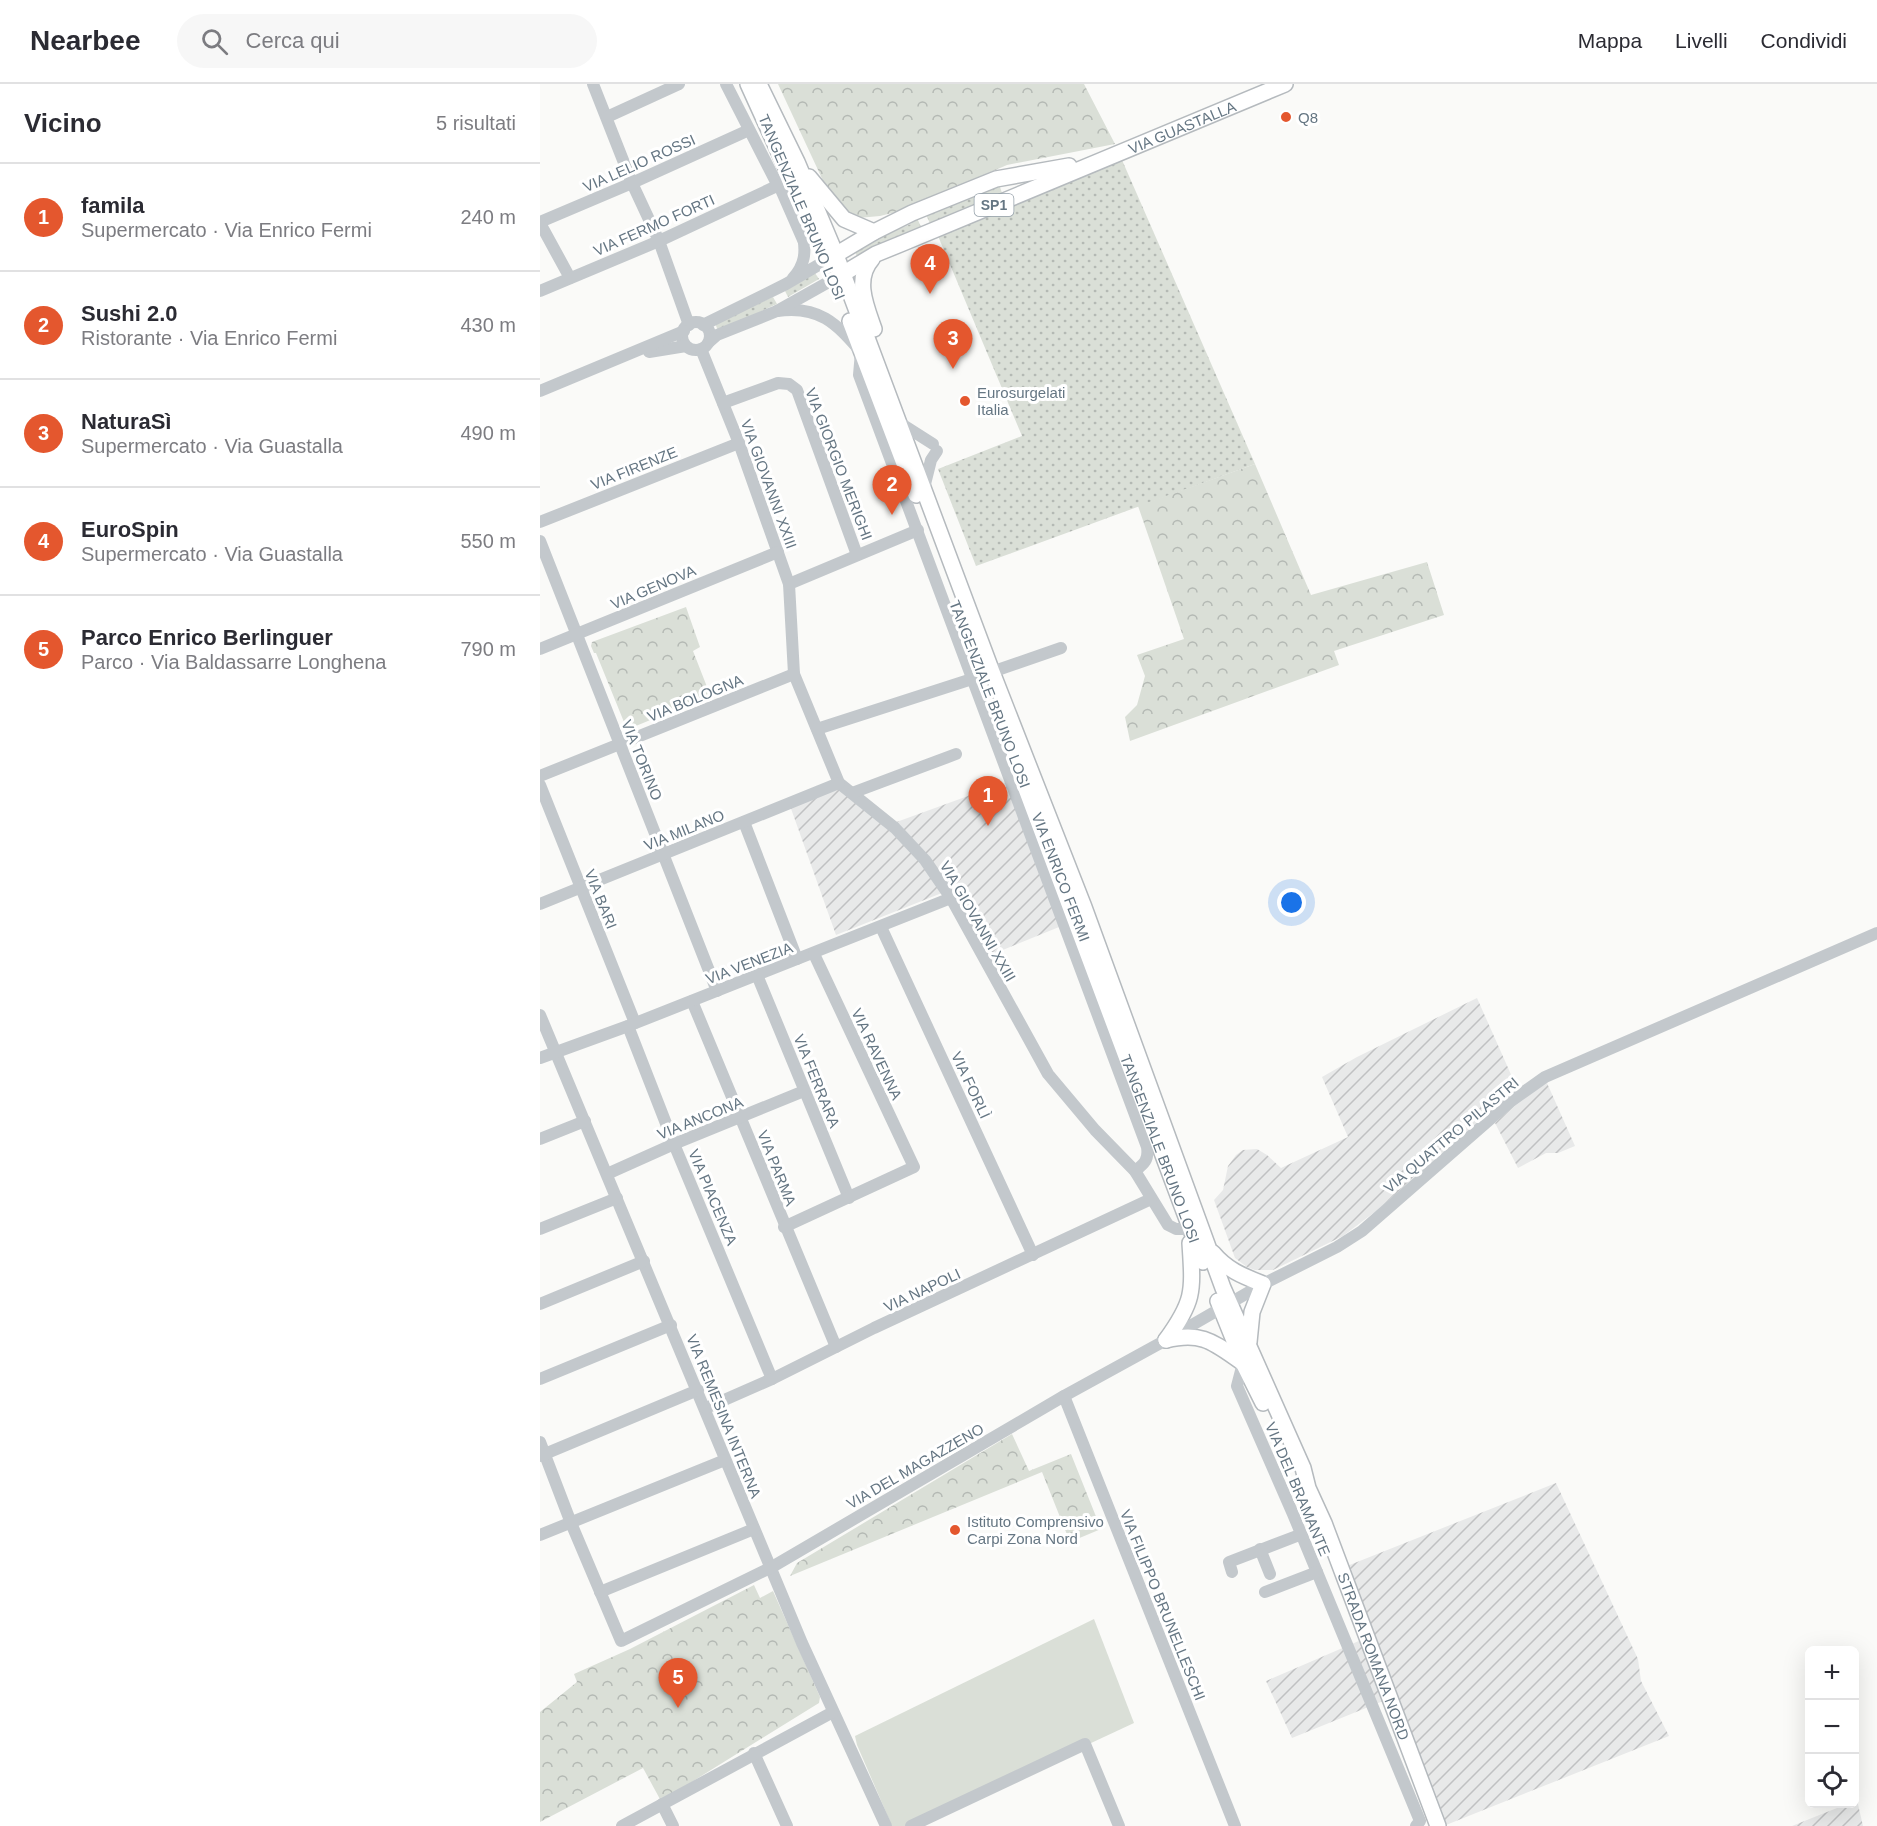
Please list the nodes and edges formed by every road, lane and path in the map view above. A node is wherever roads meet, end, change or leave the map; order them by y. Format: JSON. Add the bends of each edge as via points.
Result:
{"nodes":[{"id":1,"x":593,"y":84,"type":"edge"},
{"id":2,"x":679,"y":84,"type":"edge"},
{"id":3,"x":726,"y":84,"type":"edge"},
{"id":4,"x":748,"y":84,"type":"edge"},
{"id":5,"x":759,"y":84,"type":"edge"},
{"id":6,"x":1285,"y":84,"type":"edge"},
{"id":7,"x":607,"y":117,"type":"junction"},
{"id":8,"x":749,"y":130,"type":"junction"},
{"id":9,"x":1113,"y":155,"type":"junction"},
{"id":10,"x":797,"y":162,"type":"junction"},
{"id":11,"x":996,"y":179,"type":"junction"},
{"id":12,"x":632,"y":183,"type":"junction"},
{"id":13,"x":786,"y":184,"type":"junction"},
{"id":14,"x":1007,"y":200,"type":"junction"},
{"id":15,"x":920,"y":210,"type":"junction"},
{"id":16,"x":540,"y":222,"type":"edge"},
{"id":17,"x":874,"y":232,"type":"junction"},
{"id":18,"x":929,"y":232,"type":"junction"},
{"id":19,"x":658,"y":241,"type":"junction"},
{"id":20,"x":876,"y":254,"type":"junction"},
{"id":21,"x":832,"y":257,"type":"junction"},
{"id":22,"x":838,"y":276,"type":"junction"},
{"id":23,"x":570,"y":278,"type":"junction"},
{"id":24,"x":786,"y":284,"type":"junction"},
{"id":25,"x":540,"y":291,"type":"edge"},
{"id":26,"x":777,"y":311,"type":"junction"},
{"id":27,"x":703,"y":325,"type":"junction"},
{"id":28,"x":687,"y":328,"type":"junction"},
{"id":29,"x":705,"y":345,"type":"junction"},
{"id":30,"x":686,"y":346,"type":"junction"},
{"id":31,"x":861,"y":352,"type":"junction"},
{"id":32,"x":621,"y":358,"type":"junction"},
{"id":33,"x":887,"y":388,"type":"junction"},
{"id":34,"x":540,"y":391,"type":"edge"},
{"id":35,"x":723,"y":403,"type":"junction"},
{"id":36,"x":900,"y":423,"type":"junction"},
{"id":37,"x":739,"y":443,"type":"junction"},
{"id":38,"x":924,"y":488,"type":"junction"},
{"id":39,"x":540,"y":522,"type":"edge"},
{"id":40,"x":918,"y":530,"type":"junction"},
{"id":41,"x":540,"y":541,"type":"edge"},
{"id":42,"x":778,"y":552,"type":"junction"},
{"id":43,"x":857,"y":555,"type":"junction"},
{"id":44,"x":789,"y":584,"type":"junction"},
{"id":45,"x":578,"y":635,"type":"junction"},
{"id":46,"x":1061,"y":648,"type":"dead end"},
{"id":47,"x":540,"y":649,"type":"edge"},
{"id":48,"x":794,"y":674,"type":"junction"},
{"id":49,"x":983,"y":675,"type":"junction"},
{"id":50,"x":817,"y":729,"type":"junction"},
{"id":51,"x":620,"y":745,"type":"junction"},
{"id":52,"x":957,"y":754,"type":"dead end"},
{"id":53,"x":540,"y":777,"type":"edge"},
{"id":54,"x":839,"y":783,"type":"junction"},
{"id":55,"x":540,"y":785,"type":"edge"},
{"id":56,"x":852,"y":793,"type":"junction"},
{"id":57,"x":744,"y":822,"type":"junction"},
{"id":58,"x":664,"y":855,"type":"junction"},
{"id":59,"x":580,"y":888,"type":"junction"},
{"id":60,"x":951,"y":898,"type":"junction"},
{"id":61,"x":540,"y":904,"type":"edge"},
{"id":62,"x":881,"y":927,"type":"junction"},
{"id":63,"x":1877,"y":933,"type":"edge"},
{"id":64,"x":814,"y":954,"type":"junction"},
{"id":65,"x":797,"y":959,"type":"junction"},
{"id":66,"x":757,"y":975,"type":"junction"},
{"id":67,"x":717,"y":991,"type":"junction"},
{"id":68,"x":692,"y":1001,"type":"junction"},
{"id":69,"x":540,"y":1015,"type":"edge"},
{"id":70,"x":632,"y":1025,"type":"junction"},
{"id":71,"x":556,"y":1053,"type":"junction"},
{"id":72,"x":540,"y":1058,"type":"edge"},
{"id":73,"x":804,"y":1091,"type":"junction"},
{"id":74,"x":740,"y":1118,"type":"junction"},
{"id":75,"x":585,"y":1121,"type":"junction"},
{"id":76,"x":540,"y":1139,"type":"edge"},
{"id":77,"x":675,"y":1144,"type":"junction"},
{"id":78,"x":1135,"y":1171,"type":"junction"},
{"id":79,"x":607,"y":1174,"type":"junction"},
{"id":80,"x":617,"y":1198,"type":"junction"},
{"id":81,"x":849,"y":1198,"type":"junction"},
{"id":82,"x":1151,"y":1199,"type":"junction"},
{"id":83,"x":784,"y":1227,"type":"junction"},
{"id":84,"x":540,"y":1229,"type":"edge"},
{"id":85,"x":1189,"y":1229,"type":"junction"},
{"id":86,"x":1207,"y":1246,"type":"junction"},
{"id":87,"x":1033,"y":1255,"type":"junction"},
{"id":88,"x":644,"y":1261,"type":"junction"},
{"id":89,"x":1263,"y":1284,"type":"junction"},
{"id":90,"x":540,"y":1304,"type":"edge"},
{"id":91,"x":1226,"y":1306,"type":"junction"},
{"id":92,"x":671,"y":1325,"type":"junction"},
{"id":93,"x":1166,"y":1341,"type":"junction"},
{"id":94,"x":836,"y":1347,"type":"junction"},
{"id":95,"x":1249,"y":1348,"type":"junction"},
{"id":96,"x":1243,"y":1363,"type":"junction"},
{"id":97,"x":540,"y":1379,"type":"edge"},
{"id":98,"x":772,"y":1379,"type":"junction"},
{"id":99,"x":698,"y":1390,"type":"junction"},
{"id":100,"x":1064,"y":1395,"type":"junction"},
{"id":101,"x":706,"y":1408,"type":"junction"},
{"id":102,"x":542,"y":1450,"type":"edge"},
{"id":103,"x":725,"y":1460,"type":"junction"},
{"id":104,"x":1308,"y":1488,"type":"junction"},
{"id":105,"x":571,"y":1523,"type":"junction"},
{"id":106,"x":754,"y":1529,"type":"junction"},
{"id":107,"x":1302,"y":1534,"type":"junction"},
{"id":108,"x":540,"y":1535,"type":"edge"},
{"id":109,"x":1260,"y":1550,"type":"junction"},
{"id":110,"x":772,"y":1567,"type":"junction"},
{"id":111,"x":1232,"y":1572,"type":"dead end"},
{"id":112,"x":1317,"y":1572,"type":"junction"},
{"id":113,"x":1270,"y":1574,"type":"dead end"},
{"id":114,"x":600,"y":1592,"type":"junction"},
{"id":115,"x":1265,"y":1592,"type":"dead end"},
{"id":116,"x":832,"y":1712,"type":"junction"},
{"id":117,"x":754,"y":1754,"type":"junction"},
{"id":118,"x":662,"y":1804,"type":"junction"},
{"id":119,"x":622,"y":1826,"type":"edge"},
{"id":120,"x":673,"y":1826,"type":"edge"},
{"id":121,"x":787,"y":1826,"type":"edge"},
{"id":122,"x":886,"y":1826,"type":"edge"},
{"id":123,"x":911,"y":1826,"type":"edge"},
{"id":124,"x":1119,"y":1826,"type":"edge"},
{"id":125,"x":1235,"y":1826,"type":"edge"},
{"id":126,"x":1416,"y":1826,"type":"edge"},
{"id":127,"x":1438,"y":1826,"type":"edge"}],
"edges":[{"from":1,"to":7,"type":"street"},
{"from":2,"to":7,"type":"street"},
{"from":3,"to":8,"type":"street"},
{"from":4,"to":13,"type":"main road","name":"TANGENZIALE BRUNO LOSI"},
{"from":5,"to":10,"type":"main road","name":"TANGENZIALE BRUNO LOSI"},
{"from":6,"to":9,"type":"main road","name":"VIA GUASTALLA","number":"SP1"},
{"from":7,"to":12,"type":"street"},
{"from":8,"to":12,"type":"street","name":"VIA LELIO ROSSI"},
{"from":8,"to":13,"type":"street","via":[[775,180]]},
{"from":9,"to":11,"type":"main road","name":"VIA GUASTALLA","number":"SP1"},
{"from":9,"to":14,"type":"main road","name":"VIA GUASTALLA","number":"SP1"},
{"from":10,"to":17,"type":"main road","via":[[844,219]]},
{"from":10,"to":21,"type":"main road","name":"TANGENZIALE BRUNO LOSI"},
{"from":11,"to":14,"type":"main road"},
{"from":11,"to":15,"type":"main road","name":"VIA GUASTALLA","number":"SP1"},
{"from":12,"to":16,"type":"street","name":"VIA LELIO ROSSI"},
{"from":12,"to":19,"type":"street"},
{"from":13,"to":19,"type":"street","name":"VIA FERMO FORTI"},
{"from":13,"to":21,"type":"main road","name":"TANGENZIALE BRUNO LOSI"},
{"from":13,"to":24,"type":"street","via":[[804,242],[800,270]]},
{"from":14,"to":18,"type":"main road","name":"VIA GUASTALLA","number":"SP1"},
{"from":15,"to":17,"type":"main road","name":"VIA GUASTALLA","number":"SP1"},
{"from":15,"to":18,"type":"main road"},
{"from":16,"to":23,"type":"street"},
{"from":17,"to":21,"type":"main road","name":"VIA GUASTALLA","number":"SP1"},
{"from":18,"to":20,"type":"main road","name":"VIA GUASTALLA","number":"SP1"},
{"from":19,"to":23,"type":"street","name":"VIA FERMO FORTI"},
{"from":19,"to":28,"type":"street"},
{"from":20,"to":22,"type":"main road","name":"VIA GUASTALLA","number":"SP1"},
{"from":20,"to":33,"type":"main road","via":[[865,267],[862,286],[883,358]]},
{"from":21,"to":22,"type":"main road","name":"TANGENZIALE BRUNO LOSI"},
{"from":21,"to":24,"type":"street","name":"VIA GUASTALLA","number":"SP1"},
{"from":22,"to":26,"type":"street","name":"VIA GUASTALLA","number":"SP1"},
{"from":22,"to":31,"type":"main road","name":"TANGENZIALE BRUNO LOSI"},
{"from":22,"to":33,"type":"main road","name":"TANGENZIALE BRUNO LOSI"},
{"from":23,"to":25,"type":"street","name":"VIA FERMO FORTI"},
{"from":24,"to":27,"type":"street","name":"VIA GUASTALLA","number":"SP1"},
{"from":26,"to":29,"type":"street","name":"VIA GUASTALLA","number":"SP1","via":[[717,334]]},
{"from":26,"to":31,"type":"street","via":[[805,310],[824,317]]},
{"from":27,"to":28,"type":"street","via":[[696,323]]},
{"from":27,"to":29,"type":"street","via":[[710,334]]},
{"from":28,"to":30,"type":"street","via":[[683,338]]},
{"from":28,"to":32,"type":"street"},
{"from":29,"to":30,"type":"street","via":[[693,350]]},
{"from":29,"to":35,"type":"street","name":"VIA GIOVANNI XXIII"},
{"from":30,"to":32,"type":"street"},
{"from":31,"to":40,"type":"street","name":"VIA ENRICO FERMI","via":[[859,375]]},
{"from":31,"to":49,"type":"main road","name":"TANGENZIALE BRUNO LOSI"},
{"from":32,"to":34,"type":"street"},
{"from":33,"to":36,"type":"main road","name":"TANGENZIALE BRUNO LOSI"},
{"from":35,"to":37,"type":"street","name":"VIA GIOVANNI XXIII"},
{"from":35,"to":43,"type":"street","name":"VIA GIORGIO MERIGHI","via":[[778,383],[797,390]]},
{"from":36,"to":38,"type":"main road","name":"TANGENZIALE BRUNO LOSI"},
{"from":36,"to":38,"type":"street","via":[[934,452]]},
{"from":37,"to":39,"type":"street","name":"VIA FIRENZE"},
{"from":37,"to":42,"type":"street","name":"VIA GIOVANNI XXIII"},
{"from":38,"to":49,"type":"main road","name":"TANGENZIALE BRUNO LOSI"},
{"from":40,"to":43,"type":"street"},
{"from":40,"to":49,"type":"street","name":"VIA ENRICO FERMI"},
{"from":41,"to":45,"type":"street","name":"VIA TORINO"},
{"from":42,"to":44,"type":"street","name":"VIA GIOVANNI XXIII"},
{"from":42,"to":45,"type":"street","name":"VIA GENOVA"},
{"from":43,"to":44,"type":"street"},
{"from":44,"to":48,"type":"street","name":"VIA GIOVANNI XXIII"},
{"from":45,"to":47,"type":"street","name":"VIA GENOVA"},
{"from":45,"to":51,"type":"street","name":"VIA TORINO"},
{"from":46,"to":49,"type":"street"},
{"from":48,"to":50,"type":"street","name":"VIA GIOVANNI XXIII"},
{"from":48,"to":51,"type":"street","name":"VIA BOLOGNA"},
{"from":49,"to":50,"type":"street"},
{"from":49,"to":78,"type":"street","name":"VIA ENRICO FERMI","via":[[1022,815],[1147,1147],[1146,1161]]},
{"from":49,"to":85,"type":"main road","name":"TANGENZIALE BRUNO LOSI"},
{"from":49,"to":86,"type":"main road","name":"TANGENZIALE BRUNO LOSI","via":[[1084,907]]},
{"from":50,"to":54,"type":"street","name":"VIA GIOVANNI XXIII"},
{"from":51,"to":53,"type":"street","name":"VIA BOLOGNA"},
{"from":51,"to":58,"type":"street","name":"VIA TORINO"},
{"from":52,"to":56,"type":"street"},
{"from":54,"to":56,"type":"street","name":"VIA GIOVANNI XXIII"},
{"from":54,"to":57,"type":"street","name":"VIA MILANO"},
{"from":55,"to":59,"type":"street","name":"VIA BARI"},
{"from":56,"to":60,"type":"street","name":"VIA GIOVANNI XXIII","via":[[903,836]]},
{"from":57,"to":58,"type":"street","name":"VIA MILANO"},
{"from":57,"to":65,"type":"street"},
{"from":58,"to":59,"type":"street","name":"VIA MILANO"},
{"from":58,"to":67,"type":"street","name":"VIA TORINO"},
{"from":59,"to":61,"type":"street","name":"VIA MILANO"},
{"from":59,"to":70,"type":"street","name":"VIA BARI"},
{"from":60,"to":62,"type":"street","name":"VIA VENEZIA"},
{"from":60,"to":78,"type":"street","name":"VIA GIOVANNI XXIII","via":[[1048,1074]]},
{"from":62,"to":64,"type":"street","name":"VIA VENEZIA"},
{"from":62,"to":87,"type":"street","name":"VIA FORLÌ"},
{"from":63,"to":89,"type":"street","name":"VIA QUATTRO PILASTRI","via":[[1545,1077],[1511,1101],[1362,1231]]},
{"from":64,"to":65,"type":"street","name":"VIA VENEZIA"},
{"from":64,"to":81,"type":"street","name":"VIA RAVENNA","via":[[914,1167]]},
{"from":65,"to":66,"type":"street","name":"VIA VENEZIA"},
{"from":66,"to":67,"type":"street","name":"VIA VENEZIA"},
{"from":66,"to":73,"type":"street","name":"VIA FERRARA"},
{"from":67,"to":68,"type":"street","name":"VIA VENEZIA"},
{"from":68,"to":70,"type":"street","name":"VIA VENEZIA"},
{"from":68,"to":74,"type":"street","name":"VIA PARMA"},
{"from":69,"to":71,"type":"street","name":"VIA REMESINA INTERNA"},
{"from":70,"to":71,"type":"street","name":"VIA VENEZIA"},
{"from":70,"to":77,"type":"street","name":"VIA PIACENZA"},
{"from":71,"to":72,"type":"street","name":"VIA VENEZIA"},
{"from":71,"to":75,"type":"street","name":"VIA REMESINA INTERNA"},
{"from":73,"to":74,"type":"street","name":"VIA ANCONA"},
{"from":73,"to":81,"type":"street","name":"VIA FERRARA"},
{"from":74,"to":77,"type":"street","name":"VIA ANCONA"},
{"from":74,"to":83,"type":"street","name":"VIA PARMA"},
{"from":75,"to":76,"type":"street"},
{"from":75,"to":79,"type":"street","name":"VIA REMESINA INTERNA"},
{"from":77,"to":79,"type":"street","name":"VIA ANCONA"},
{"from":77,"to":98,"type":"street","name":"VIA PIACENZA"},
{"from":78,"to":82,"type":"street","name":"VIA GIOVANNI XXIII"},
{"from":79,"to":80,"type":"street","name":"VIA REMESINA INTERNA"},
{"from":80,"to":84,"type":"street"},
{"from":80,"to":88,"type":"street","name":"VIA REMESINA INTERNA"},
{"from":81,"to":83,"type":"street"},
{"from":82,"to":85,"type":"street","name":"VIA GIOVANNI XXIII","via":[[1168,1225]]},
{"from":82,"to":87,"type":"street","name":"VIA NAPOLI"},
{"from":83,"to":94,"type":"street","name":"VIA PARMA"},
{"from":85,"to":91,"type":"main road","name":"TANGENZIALE BRUNO LOSI"},
{"from":85,"to":93,"type":"main road","via":[[1189,1306]]},
{"from":86,"to":89,"type":"main road","via":[[1230,1270]]},
{"from":86,"to":91,"type":"main road","name":"TANGENZIALE BRUNO LOSI"},
{"from":87,"to":94,"type":"street","name":"VIA NAPOLI"},
{"from":88,"to":90,"type":"street"},
{"from":88,"to":92,"type":"street","name":"VIA REMESINA INTERNA"},
{"from":89,"to":91,"type":"street","name":"VIA QUATTRO PILASTRI"},
{"from":89,"to":95,"type":"main road","via":[[1252,1312]]},
{"from":91,"to":93,"type":"street","name":"VIA DEL MAGAZZENO"},
{"from":91,"to":95,"type":"main road","name":"STRADA ROMANA NORD"},
{"from":91,"to":96,"type":"main road","name":"STRADA ROMANA NORD"},
{"from":92,"to":97,"type":"street"},
{"from":92,"to":99,"type":"street","name":"VIA REMESINA INTERNA"},
{"from":93,"to":96,"type":"main road","via":[[1199,1337]]},
{"from":93,"to":100,"type":"street","name":"VIA DEL MAGAZZENO"},
{"from":94,"to":98,"type":"street","name":"VIA NAPOLI"},
{"from":95,"to":104,"type":"main road","name":"STRADA ROMANA NORD","via":[[1303,1468]]},
{"from":96,"to":104,"type":"main road","name":"STRADA ROMANA NORD"},
{"from":96,"to":107,"type":"street","name":"VIA DEL BRAMANTE","via":[[1237,1386]]},
{"from":98,"to":101,"type":"street","name":"VIA NAPOLI"},
{"from":99,"to":101,"type":"street","name":"VIA REMESINA INTERNA"},
{"from":99,"to":102,"type":"street"},
{"from":100,"to":110,"type":"street","name":"VIA DEL MAGAZZENO"},
{"from":100,"to":125,"type":"street","name":"VIA FILIPPO BRUNELLESCHI"},
{"from":101,"to":103,"type":"street","name":"VIA REMESINA INTERNA"},
{"from":102,"to":105,"type":"street"},
{"from":103,"to":105,"type":"street"},
{"from":103,"to":106,"type":"street","name":"VIA REMESINA INTERNA"},
{"from":104,"to":127,"type":"main road","name":"STRADA ROMANA NORD"},
{"from":105,"to":108,"type":"street"},
{"from":105,"to":114,"type":"street"},
{"from":106,"to":110,"type":"street","name":"VIA REMESINA INTERNA"},
{"from":106,"to":114,"type":"street"},
{"from":107,"to":109,"type":"street"},
{"from":107,"to":112,"type":"street","name":"VIA DEL BRAMANTE"},
{"from":109,"to":111,"type":"street","via":[[1229,1562]]},
{"from":109,"to":113,"type":"street"},
{"from":110,"to":114,"type":"street","name":"VIA DEL MAGAZZENO","via":[[621,1641]]},
{"from":110,"to":116,"type":"street","name":"VIA REMESINA INTERNA"},
{"from":112,"to":115,"type":"street"},
{"from":112,"to":126,"type":"street","name":"VIA DEL BRAMANTE","via":[[1420,1821]]},
{"from":116,"to":117,"type":"street"},
{"from":116,"to":122,"type":"street","name":"VIA REMESINA INTERNA"},
{"from":117,"to":118,"type":"street"},
{"from":117,"to":121,"type":"street"},
{"from":118,"to":119,"type":"street"},
{"from":118,"to":120,"type":"street"},
{"from":123,"to":124,"type":"street","via":[[1085,1744]]}]}
